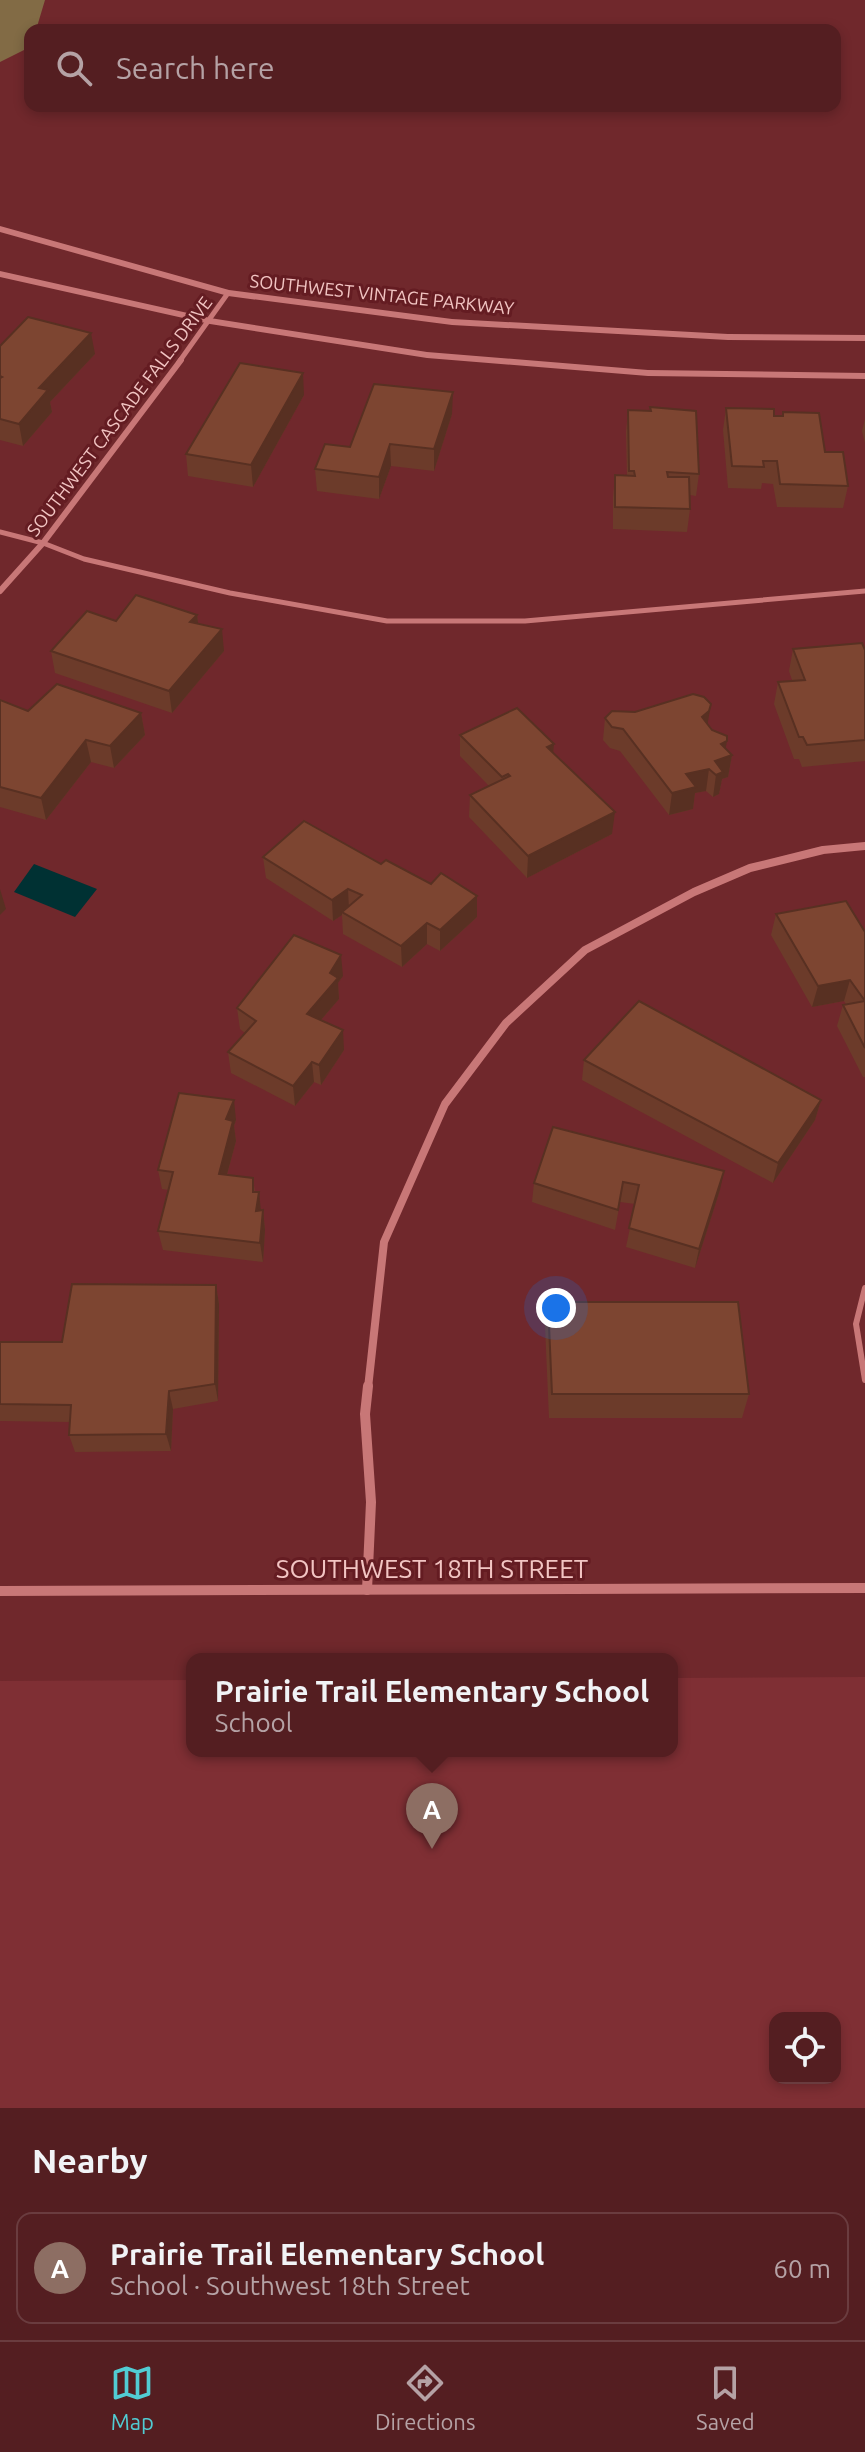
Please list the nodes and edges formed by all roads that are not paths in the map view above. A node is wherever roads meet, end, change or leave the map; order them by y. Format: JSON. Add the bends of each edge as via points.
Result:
{"nodes":[{"id":1,"x":0,"y":229,"type":"edge"},
{"id":2,"x":0,"y":274,"type":"edge"},
{"id":3,"x":228,"y":293,"type":"junction"},
{"id":4,"x":210,"y":321,"type":"junction"},
{"id":5,"x":865,"y":338,"type":"edge"},
{"id":6,"x":865,"y":376,"type":"edge"},
{"id":7,"x":0,"y":532,"type":"edge"},
{"id":8,"x":43,"y":543,"type":"junction"},
{"id":9,"x":0,"y":591,"type":"edge"},
{"id":10,"x":865,"y":591,"type":"edge"},
{"id":11,"x":865,"y":846,"type":"edge"},
{"id":12,"x":865,"y":1288,"type":"edge"},
{"id":13,"x":865,"y":1380,"type":"edge"},
{"id":14,"x":865,"y":1588,"type":"edge"},
{"id":15,"x":367,"y":1590,"type":"junction"},
{"id":16,"x":0,"y":1591,"type":"edge"}],
"edges":[{"from":1,"to":3,"type":"street","name":"SOUTHWEST VINTAGE PARKWAY"},
{"from":2,"to":4,"type":"street"},
{"from":3,"to":4,"type":"street","name":"SOUTHWEST CASCADE FALLS DRIVE"},
{"from":3,"to":5,"type":"street","name":"SOUTHWEST VINTAGE PARKWAY","via":[[452,322],[728,337]]},
{"from":4,"to":6,"type":"street","via":[[427,355],[648,373]]},
{"from":4,"to":8,"type":"street","name":"SOUTHWEST CASCADE FALLS DRIVE"},
{"from":7,"to":8,"type":"lane"},
{"from":8,"to":9,"type":"street","name":"SOUTHWEST CASCADE FALLS DRIVE"},
{"from":8,"to":10,"type":"lane","via":[[84,559],[230,593],[387,621],[525,621]]},
{"from":11,"to":15,"type":"street","via":[[750,868],[585,950],[506,1023],[445,1104],[384,1242],[365,1414],[371,1502]]},
{"from":12,"to":13,"type":"lane","via":[[856,1324]]},
{"from":14,"to":15,"type":"street","name":"SOUTHWEST 18TH STREET"},
{"from":15,"to":16,"type":"street","name":"SOUTHWEST 18TH STREET"}]}
